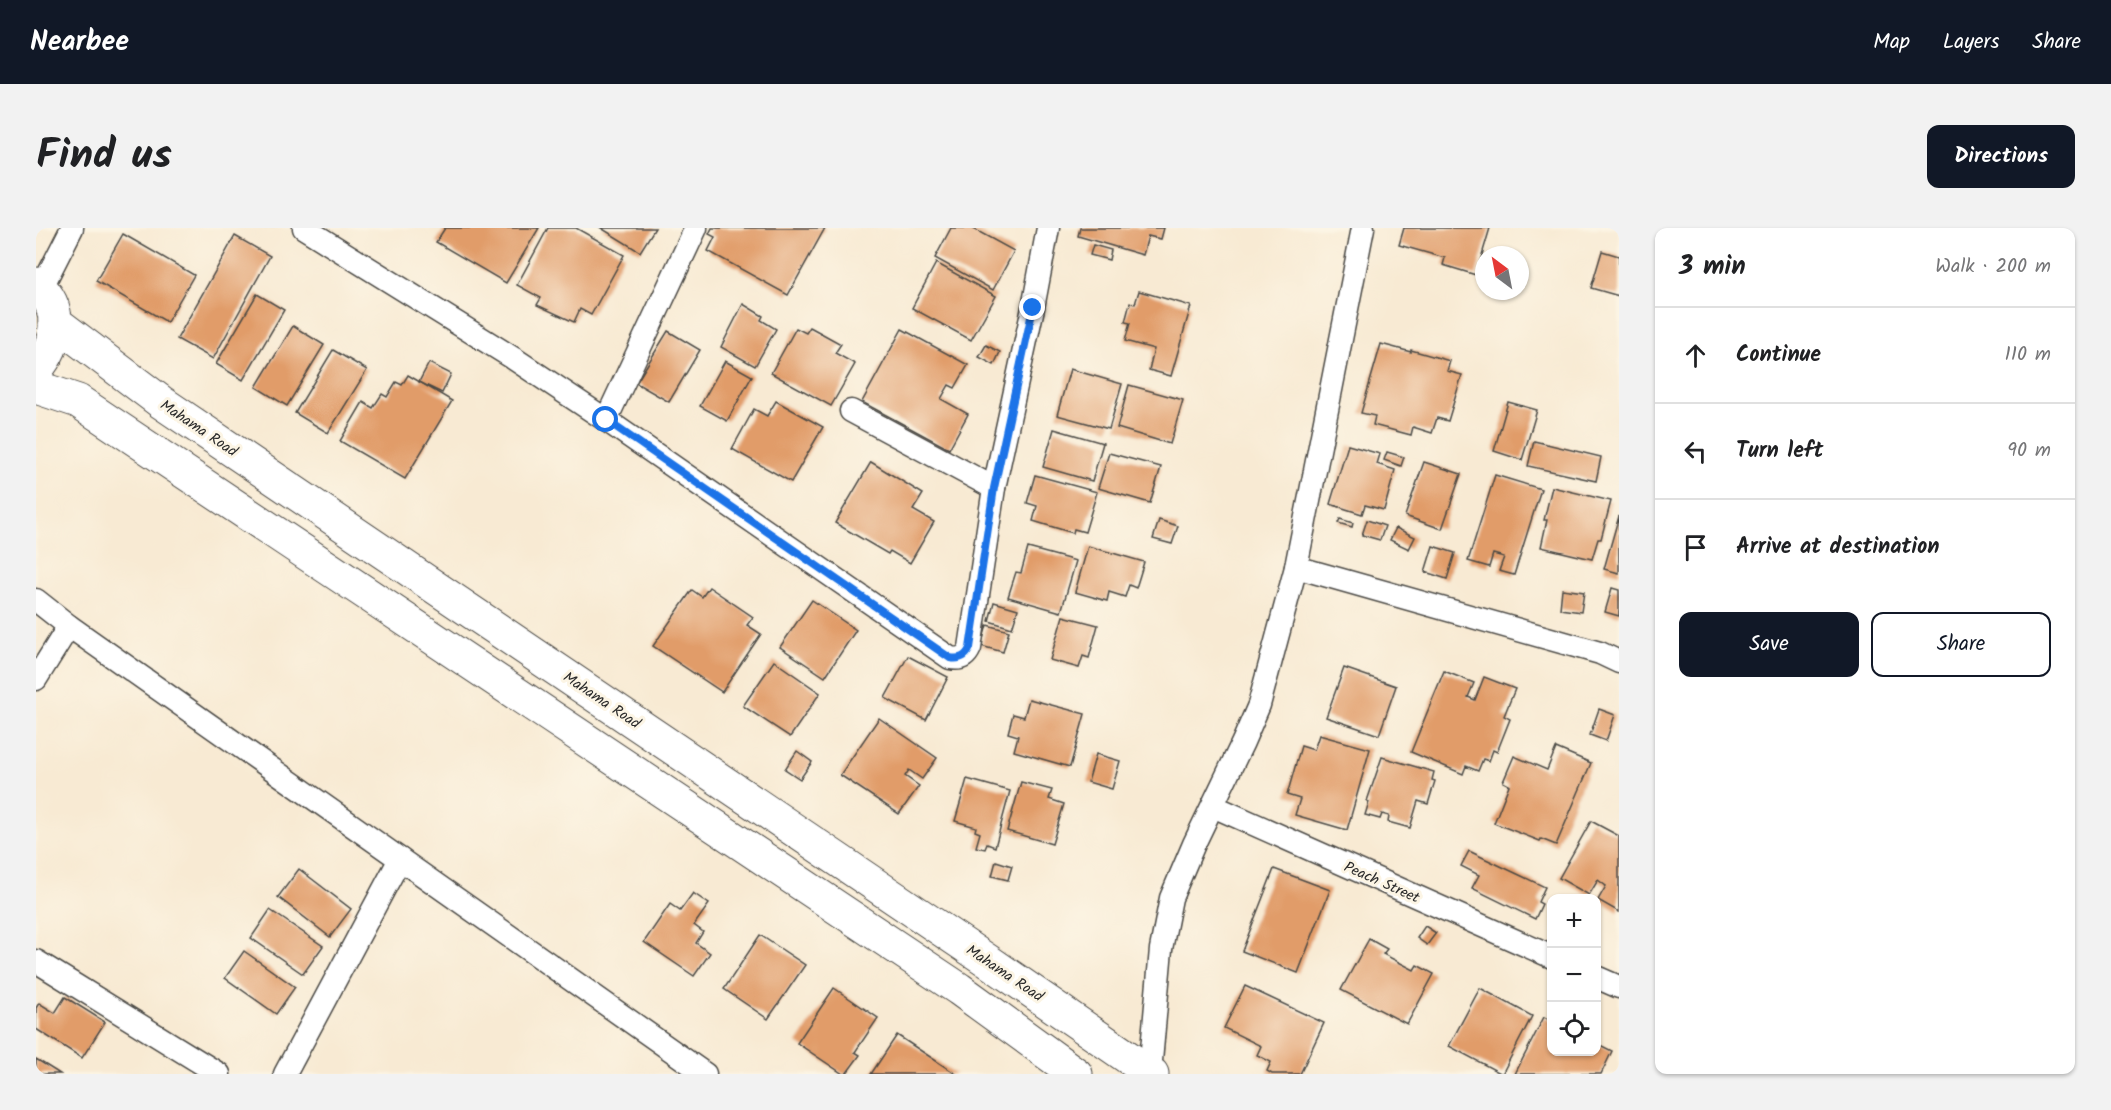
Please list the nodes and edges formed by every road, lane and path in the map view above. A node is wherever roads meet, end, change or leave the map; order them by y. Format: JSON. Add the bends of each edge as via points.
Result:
{"nodes":[{"id":1,"x":72,"y":228,"type":"edge"},
{"id":2,"x":304,"y":228,"type":"edge"},
{"id":3,"x":696,"y":228,"type":"edge"},
{"id":4,"x":1048,"y":228,"type":"edge"},
{"id":5,"x":1363,"y":228,"type":"edge"},
{"id":6,"x":39,"y":287,"type":"edge"},
{"id":7,"x":56,"y":322,"type":"junction"},
{"id":8,"x":36,"y":370,"type":"edge"},
{"id":9,"x":36,"y":387,"type":"edge"},
{"id":10,"x":851,"y":411,"type":"dead end"},
{"id":11,"x":606,"y":420,"type":"junction"},
{"id":12,"x":994,"y":488,"type":"junction"},
{"id":13,"x":1296,"y":567,"type":"junction"},
{"id":14,"x":36,"y":600,"type":"edge"},
{"id":15,"x":69,"y":626,"type":"junction"},
{"id":16,"x":1619,"y":662,"type":"edge"},
{"id":17,"x":36,"y":679,"type":"edge"},
{"id":18,"x":1212,"y":806,"type":"junction"},
{"id":19,"x":400,"y":860,"type":"junction"},
{"id":20,"x":1547,"y":955,"type":"edge"},
{"id":21,"x":36,"y":961,"type":"edge"},
{"id":22,"x":1601,"y":979,"type":"edge"},
{"id":23,"x":1619,"y":987,"type":"edge"},
{"id":24,"x":1151,"y":1073,"type":"edge"},
{"id":25,"x":219,"y":1074,"type":"edge"},
{"id":26,"x":285,"y":1074,"type":"edge"},
{"id":27,"x":705,"y":1074,"type":"edge"},
{"id":28,"x":1076,"y":1074,"type":"edge"}],
"edges":[{"from":1,"to":6,"type":"street"},
{"from":2,"to":11,"type":"street"},
{"from":3,"to":11,"type":"street"},
{"from":4,"to":12,"type":"street"},
{"from":5,"to":13,"type":"street"},
{"from":6,"to":7,"type":"street","via":[[51,304]]},
{"from":7,"to":8,"type":"street","via":[[54,341]]},
{"from":7,"to":24,"type":"street","name":"Mahama Road","via":[[171,409]]},
{"from":9,"to":28,"type":"street","via":[[78,401],[958,989]]},
{"from":10,"to":12,"type":"street"},
{"from":11,"to":12,"type":"street","via":[[950,658],[963,657],[970,648]]},
{"from":13,"to":16,"type":"street","via":[[1600,653]]},
{"from":13,"to":18,"type":"street","via":[[1259,705]]},
{"from":14,"to":15,"type":"street"},
{"from":15,"to":17,"type":"street"},
{"from":15,"to":19,"type":"street"},
{"from":18,"to":20,"type":"street","name":"Peach Street"},
{"from":18,"to":24,"type":"street","via":[[1171,898],[1161,949]]},
{"from":19,"to":26,"type":"street"},
{"from":19,"to":27,"type":"street"},
{"from":21,"to":25,"type":"street"},
{"from":22,"to":23,"type":"street"}]}
